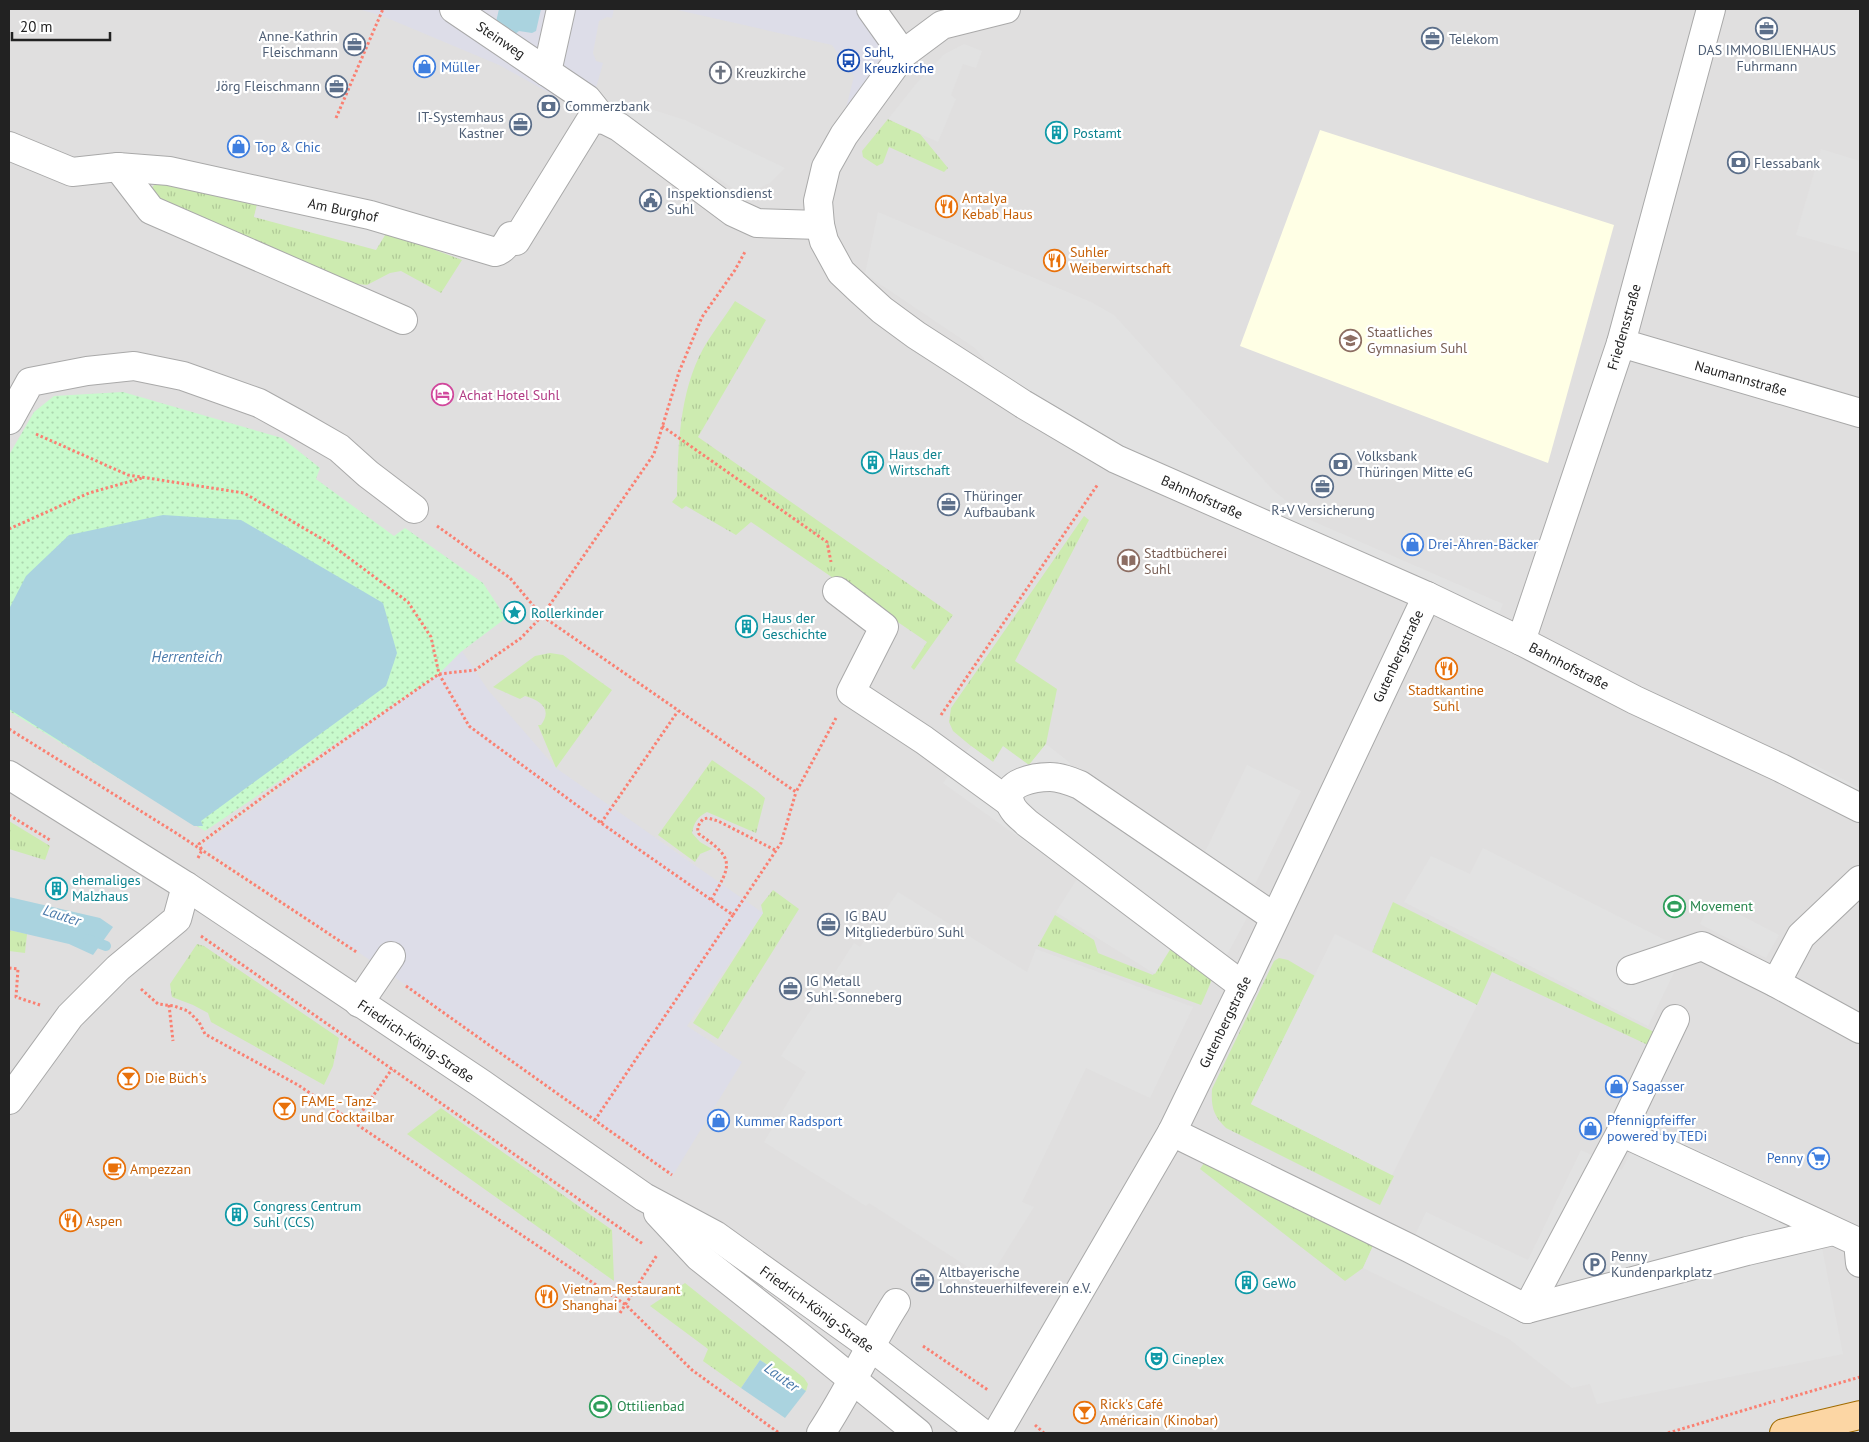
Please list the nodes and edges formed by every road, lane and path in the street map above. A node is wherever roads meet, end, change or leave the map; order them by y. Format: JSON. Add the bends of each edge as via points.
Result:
{"nodes":[{"id":1,"x":383,"y":9,"type":"edge"},
{"id":2,"x":454,"y":9,"type":"edge"},
{"id":3,"x":561,"y":9,"type":"edge"},
{"id":4,"x":872,"y":9,"type":"edge"},
{"id":5,"x":1006,"y":9,"type":"edge"},
{"id":6,"x":1711,"y":9,"type":"edge"},
{"id":7,"x":903,"y":54,"type":"junction"},
{"id":8,"x":547,"y":72,"type":"junction"},
{"id":9,"x":595,"y":109,"type":"junction"},
{"id":10,"x":336,"y":118,"type":"dead end"},
{"id":11,"x":9,"y":146,"type":"edge"},
{"id":12,"x":118,"y":167,"type":"junction"},
{"id":13,"x":820,"y":225,"type":"junction"},
{"id":14,"x":735,"y":270,"type":"dead end"},
{"id":15,"x":403,"y":320,"type":"dead end"},
{"id":16,"x":1621,"y":343,"type":"junction"},
{"id":17,"x":1860,"y":413,"type":"edge"},
{"id":18,"x":9,"y":420,"type":"edge"},
{"id":19,"x":662,"y":426,"type":"junction"},
{"id":20,"x":34,"y":433,"type":"dead end"},
{"id":21,"x":1116,"y":459,"type":"junction"},
{"id":22,"x":145,"y":478,"type":"junction"},
{"id":23,"x":414,"y":509,"type":"joint"},
{"id":24,"x":9,"y":529,"type":"edge"},
{"id":25,"x":837,"y":591,"type":"joint"},
{"id":26,"x":1427,"y":596,"type":"junction"},
{"id":27,"x":542,"y":616,"type":"junction"},
{"id":28,"x":1521,"y":641,"type":"junction"},
{"id":29,"x":439,"y":674,"type":"junction"},
{"id":30,"x":851,"y":692,"type":"junction"},
{"id":31,"x":678,"y":710,"type":"junction"},
{"id":32,"x":9,"y":728,"type":"edge"},
{"id":33,"x":924,"y":740,"type":"junction"},
{"id":34,"x":9,"y":774,"type":"edge"},
{"id":35,"x":796,"y":792,"type":"junction"},
{"id":36,"x":1009,"y":802,"type":"junction"},
{"id":37,"x":1860,"y":808,"type":"edge"},
{"id":38,"x":601,"y":823,"type":"junction"},
{"id":39,"x":202,"y":850,"type":"junction"},
{"id":40,"x":776,"y":850,"type":"junction"},
{"id":41,"x":1860,"y":880,"type":"edge"},
{"id":42,"x":186,"y":886,"type":"junction"},
{"id":43,"x":711,"y":900,"type":"junction"},
{"id":44,"x":733,"y":915,"type":"junction"},
{"id":45,"x":1274,"y":916,"type":"junction"},
{"id":46,"x":177,"y":919,"type":"junction"},
{"id":47,"x":387,"y":962,"type":"junction"},
{"id":48,"x":9,"y":968,"type":"edge"},
{"id":49,"x":118,"y":968,"type":"junction"},
{"id":50,"x":1631,"y":970,"type":"dead end"},
{"id":51,"x":1776,"y":983,"type":"junction"},
{"id":52,"x":1243,"y":986,"type":"junction"},
{"id":53,"x":359,"y":1003,"type":"junction"},
{"id":54,"x":169,"y":1006,"type":"junction"},
{"id":55,"x":70,"y":1016,"type":"junction"},
{"id":56,"x":1675,"y":1019,"type":"dead end"},
{"id":57,"x":1860,"y":1029,"type":"edge"},
{"id":58,"x":173,"y":1041,"type":"dead end"},
{"id":59,"x":392,"y":1069,"type":"junction"},
{"id":60,"x":9,"y":1100,"type":"edge"},
{"id":61,"x":595,"y":1120,"type":"junction"},
{"id":62,"x":354,"y":1123,"type":"junction"},
{"id":63,"x":1172,"y":1132,"type":"junction"},
{"id":64,"x":1621,"y":1132,"type":"junction"},
{"id":65,"x":672,"y":1175,"type":"dead end"},
{"id":66,"x":644,"y":1198,"type":"junction"},
{"id":67,"x":1833,"y":1231,"type":"junction"},
{"id":68,"x":1859,"y":1247,"type":"edge"},
{"id":69,"x":665,"y":1260,"type":"dead end"},
{"id":70,"x":653,"y":1262,"type":"dead end"},
{"id":71,"x":626,"y":1304,"type":"junction"},
{"id":72,"x":1527,"y":1309,"type":"junction"},
{"id":73,"x":890,"y":1311,"type":"joint"},
{"id":74,"x":620,"y":1313,"type":"dead end"},
{"id":75,"x":870,"y":1346,"type":"junction"},
{"id":76,"x":1860,"y":1377,"type":"edge"},
{"id":77,"x":853,"y":1381,"type":"junction"},
{"id":78,"x":1013,"y":1407,"type":"junction"},
{"id":79,"x":1860,"y":1415,"type":"edge"},
{"id":80,"x":827,"y":1424,"type":"edge"},
{"id":81,"x":779,"y":1433,"type":"edge"},
{"id":82,"x":918,"y":1433,"type":"edge"},
{"id":83,"x":982,"y":1433,"type":"edge"},
{"id":84,"x":997,"y":1433,"type":"edge"},
{"id":85,"x":1668,"y":1433,"type":"edge"},
{"id":86,"x":1784,"y":1433,"type":"edge"}],
"edges":[{"from":1,"to":10,"type":"path"},
{"from":2,"to":8,"type":"street","name":"Steinweg"},
{"from":3,"to":8,"type":"street"},
{"from":4,"to":7,"type":"street"},
{"from":5,"to":7,"type":"street","name":"Bahnhofstraße","via":[[942,25]]},
{"from":6,"to":16,"type":"street","name":"Friedensstraße"},
{"from":7,"to":13,"type":"street","name":"Bahnhofstraße","via":[[844,135],[826,167],[818,201]]},
{"from":8,"to":9,"type":"street","name":"Steinweg"},
{"from":9,"to":12,"type":"street","name":"Am Burghof","via":[[516,241],[511,236],[507,244],[495,252],[370,215],[170,171]]},
{"from":9,"to":13,"type":"street","via":[[733,212],[757,223]]},
{"from":11,"to":12,"type":"street","name":"Am Burghof","via":[[72,172]]},
{"from":12,"to":15,"type":"street","via":[[151,210]]},
{"from":13,"to":21,"type":"street","name":"Bahnhofstraße","via":[[824,241],[841,272],[882,310],[976,374]]},
{"from":14,"to":19,"type":"path","via":[[702,317],[678,372]]},
{"from":16,"to":17,"type":"street","name":"Naumannstraße"},
{"from":16,"to":28,"type":"street","name":"Friedensstraße"},
{"from":18,"to":23,"type":"street","via":[[30,382],[134,366],[183,376],[259,403],[339,448]]},
{"from":19,"to":25,"type":"path","via":[[827,542]]},
{"from":19,"to":27,"type":"path","via":[[654,454]]},
{"from":20,"to":22,"type":"path","via":[[128,475]]},
{"from":21,"to":26,"type":"street","name":"Bahnhofstraße"},
{"from":21,"to":33,"type":"path"},
{"from":22,"to":24,"type":"path","via":[[89,493]]},
{"from":22,"to":29,"type":"path","via":[[244,493],[329,543],[408,602],[431,637]]},
{"from":23,"to":27,"type":"path","via":[[510,578]]},
{"from":25,"to":30,"type":"street","via":[[884,627]]},
{"from":26,"to":28,"type":"street","name":"Bahnhofstraße"},
{"from":26,"to":45,"type":"street","name":"Gutenbergstraße"},
{"from":27,"to":29,"type":"path","via":[[521,638],[475,670]]},
{"from":27,"to":31,"type":"path"},
{"from":28,"to":37,"type":"street","name":"Bahnhofstraße","via":[[1635,700]]},
{"from":29,"to":38,"type":"path","via":[[469,726]]},
{"from":29,"to":39,"type":"path","via":[[199,844]]},
{"from":30,"to":33,"type":"street"},
{"from":30,"to":35,"type":"path"},
{"from":31,"to":35,"type":"path"},
{"from":31,"to":38,"type":"path"},
{"from":32,"to":39,"type":"path"},
{"from":33,"to":36,"type":"street"},
{"from":34,"to":42,"type":"street","name":"Friedrich-König-Straße"},
{"from":35,"to":40,"type":"path"},
{"from":36,"to":45,"type":"street","via":[[1010,793],[1017,784],[1029,779],[1050,777],[1080,785]]},
{"from":36,"to":52,"type":"street","via":[[1027,823]]},
{"from":38,"to":43,"type":"path"},
{"from":39,"to":42,"type":"path"},
{"from":39,"to":47,"type":"path"},
{"from":40,"to":43,"type":"path","via":[[718,821],[703,819],[697,830],[723,852],[727,867]]},
{"from":40,"to":44,"type":"path"},
{"from":41,"to":51,"type":"street","via":[[1801,936]]},
{"from":42,"to":46,"type":"street"},
{"from":42,"to":53,"type":"street","name":"Friedrich-König-Straße"},
{"from":43,"to":44,"type":"path"},
{"from":44,"to":61,"type":"path"},
{"from":45,"to":52,"type":"street","name":"Gutenbergstraße"},
{"from":46,"to":49,"type":"street"},
{"from":46,"to":59,"type":"path"},
{"from":47,"to":53,"type":"street"},
{"from":47,"to":61,"type":"path","via":[[505,1057]]},
{"from":48,"to":55,"type":"path","via":[[18,969],[16,997]]},
{"from":49,"to":54,"type":"path","via":[[158,1004]]},
{"from":49,"to":55,"type":"street"},
{"from":50,"to":51,"type":"street","via":[[1702,946]]},
{"from":51,"to":57,"type":"street"},
{"from":52,"to":63,"type":"street","name":"Gutenbergstraße"},
{"from":53,"to":66,"type":"street","name":"Friedrich-König-Straße","via":[[482,1084]]},
{"from":54,"to":58,"type":"path"},
{"from":54,"to":62,"type":"path","via":[[188,1011],[205,1034],[298,1085]]},
{"from":55,"to":60,"type":"street"},
{"from":56,"to":64,"type":"street"},
{"from":59,"to":62,"type":"path"},
{"from":59,"to":69,"type":"path"},
{"from":61,"to":65,"type":"path"},
{"from":62,"to":71,"type":"path"},
{"from":63,"to":72,"type":"street"},
{"from":63,"to":78,"type":"street","name":"Gutenbergstraße"},
{"from":64,"to":67,"type":"street"},
{"from":64,"to":72,"type":"street"},
{"from":66,"to":75,"type":"street","name":"Friedrich-König-Straße","via":[[715,1235]]},
{"from":66,"to":77,"type":"street","name":"Friedrich-König-Straße","via":[[699,1258]]},
{"from":67,"to":68,"type":"street"},
{"from":67,"to":72,"type":"street"},
{"from":70,"to":71,"type":"path"},
{"from":71,"to":74,"type":"path"},
{"from":71,"to":81,"type":"path","via":[[692,1370]]},
{"from":73,"to":75,"type":"street"},
{"from":73,"to":78,"type":"path"},
{"from":75,"to":77,"type":"street"},
{"from":75,"to":83,"type":"street","name":"Friedrich-König-Straße"},
{"from":76,"to":85,"type":"path"},
{"from":77,"to":80,"type":"street"},
{"from":77,"to":82,"type":"street","name":"Friedrich-König-Straße"},
{"from":78,"to":84,"type":"street","name":"Gutenbergstraße"},
{"from":79,"to":86,"type":"main road"}]}
